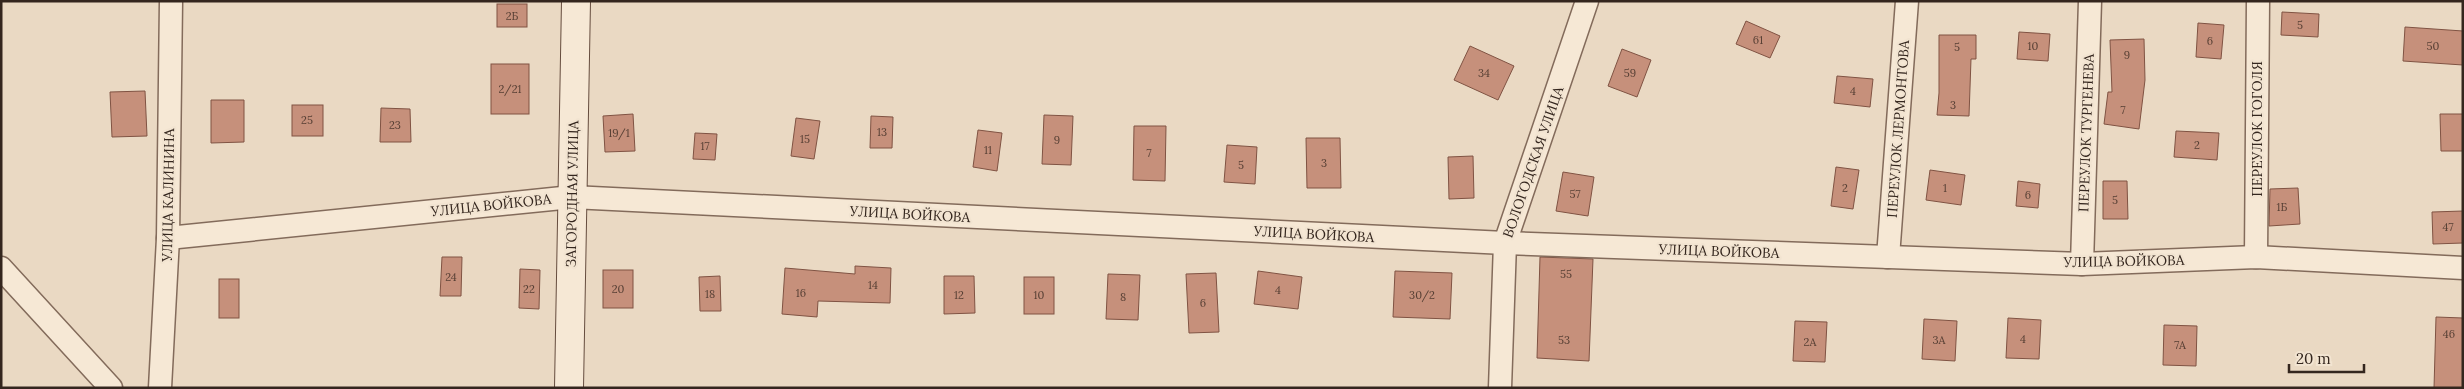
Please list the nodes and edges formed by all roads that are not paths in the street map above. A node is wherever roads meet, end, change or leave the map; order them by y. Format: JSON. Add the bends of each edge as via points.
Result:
{"nodes":[{"id":1,"x":171,"y":1,"type":"edge"},
{"id":2,"x":576,"y":1,"type":"edge"},
{"id":3,"x":1587,"y":1,"type":"edge"},
{"id":4,"x":1908,"y":1,"type":"edge"},
{"id":5,"x":2090,"y":1,"type":"edge"},
{"id":6,"x":2258,"y":1,"type":"edge"},
{"id":7,"x":572,"y":197,"type":"junction"},
{"id":8,"x":168,"y":238,"type":"junction"},
{"id":9,"x":1505,"y":243,"type":"junction"},
{"id":10,"x":1888,"y":257,"type":"junction"},
{"id":11,"x":2256,"y":257,"type":"junction"},
{"id":12,"x":2082,"y":264,"type":"junction"},
{"id":13,"x":1,"y":268,"type":"edge"},
{"id":14,"x":2463,"y":268,"type":"edge"},
{"id":15,"x":111,"y":388,"type":"edge"},
{"id":16,"x":160,"y":388,"type":"edge"},
{"id":17,"x":569,"y":388,"type":"edge"},
{"id":18,"x":1500,"y":388,"type":"edge"}],
"edges":[{"from":1,"to":8,"type":"street","name":"УЛИЦА КАЛИНИНА"},
{"from":2,"to":7,"type":"street","name":"ЗАГОРОДНАЯ УЛИЦА"},
{"from":3,"to":9,"type":"street","name":"ВОЛОГОДСКАЯ УЛИЦА"},
{"from":4,"to":10,"type":"street","name":"ПЕРЕУЛОК ЛЕРМОНТОВА"},
{"from":5,"to":12,"type":"street","name":"ПЕРЕУЛОК ТУРГЕНЕВА"},
{"from":6,"to":11,"type":"street","name":"ПЕРЕУЛОК ГОГОЛЯ"},
{"from":7,"to":8,"type":"street","name":"УЛИЦА ВОЙКОВА"},
{"from":7,"to":9,"type":"street","name":"УЛИЦА ВОЙКОВА"},
{"from":7,"to":17,"type":"street","name":"ЗАГОРОДНАЯ УЛИЦА"},
{"from":8,"to":16,"type":"street","name":"УЛИЦА КАЛИНИНА"},
{"from":9,"to":10,"type":"street","name":"УЛИЦА ВОЙКОВА"},
{"from":9,"to":18,"type":"street","name":"ВОЛОГОДСКАЯ УЛИЦА"},
{"from":10,"to":12,"type":"street","name":"УЛИЦА ВОЙКОВА"},
{"from":11,"to":12,"type":"street","name":"УЛИЦА ВОЙКОВА"},
{"from":11,"to":14,"type":"street","name":"УЛИЦА ВОЙКОВА"},
{"from":13,"to":15,"type":"street"}]}
